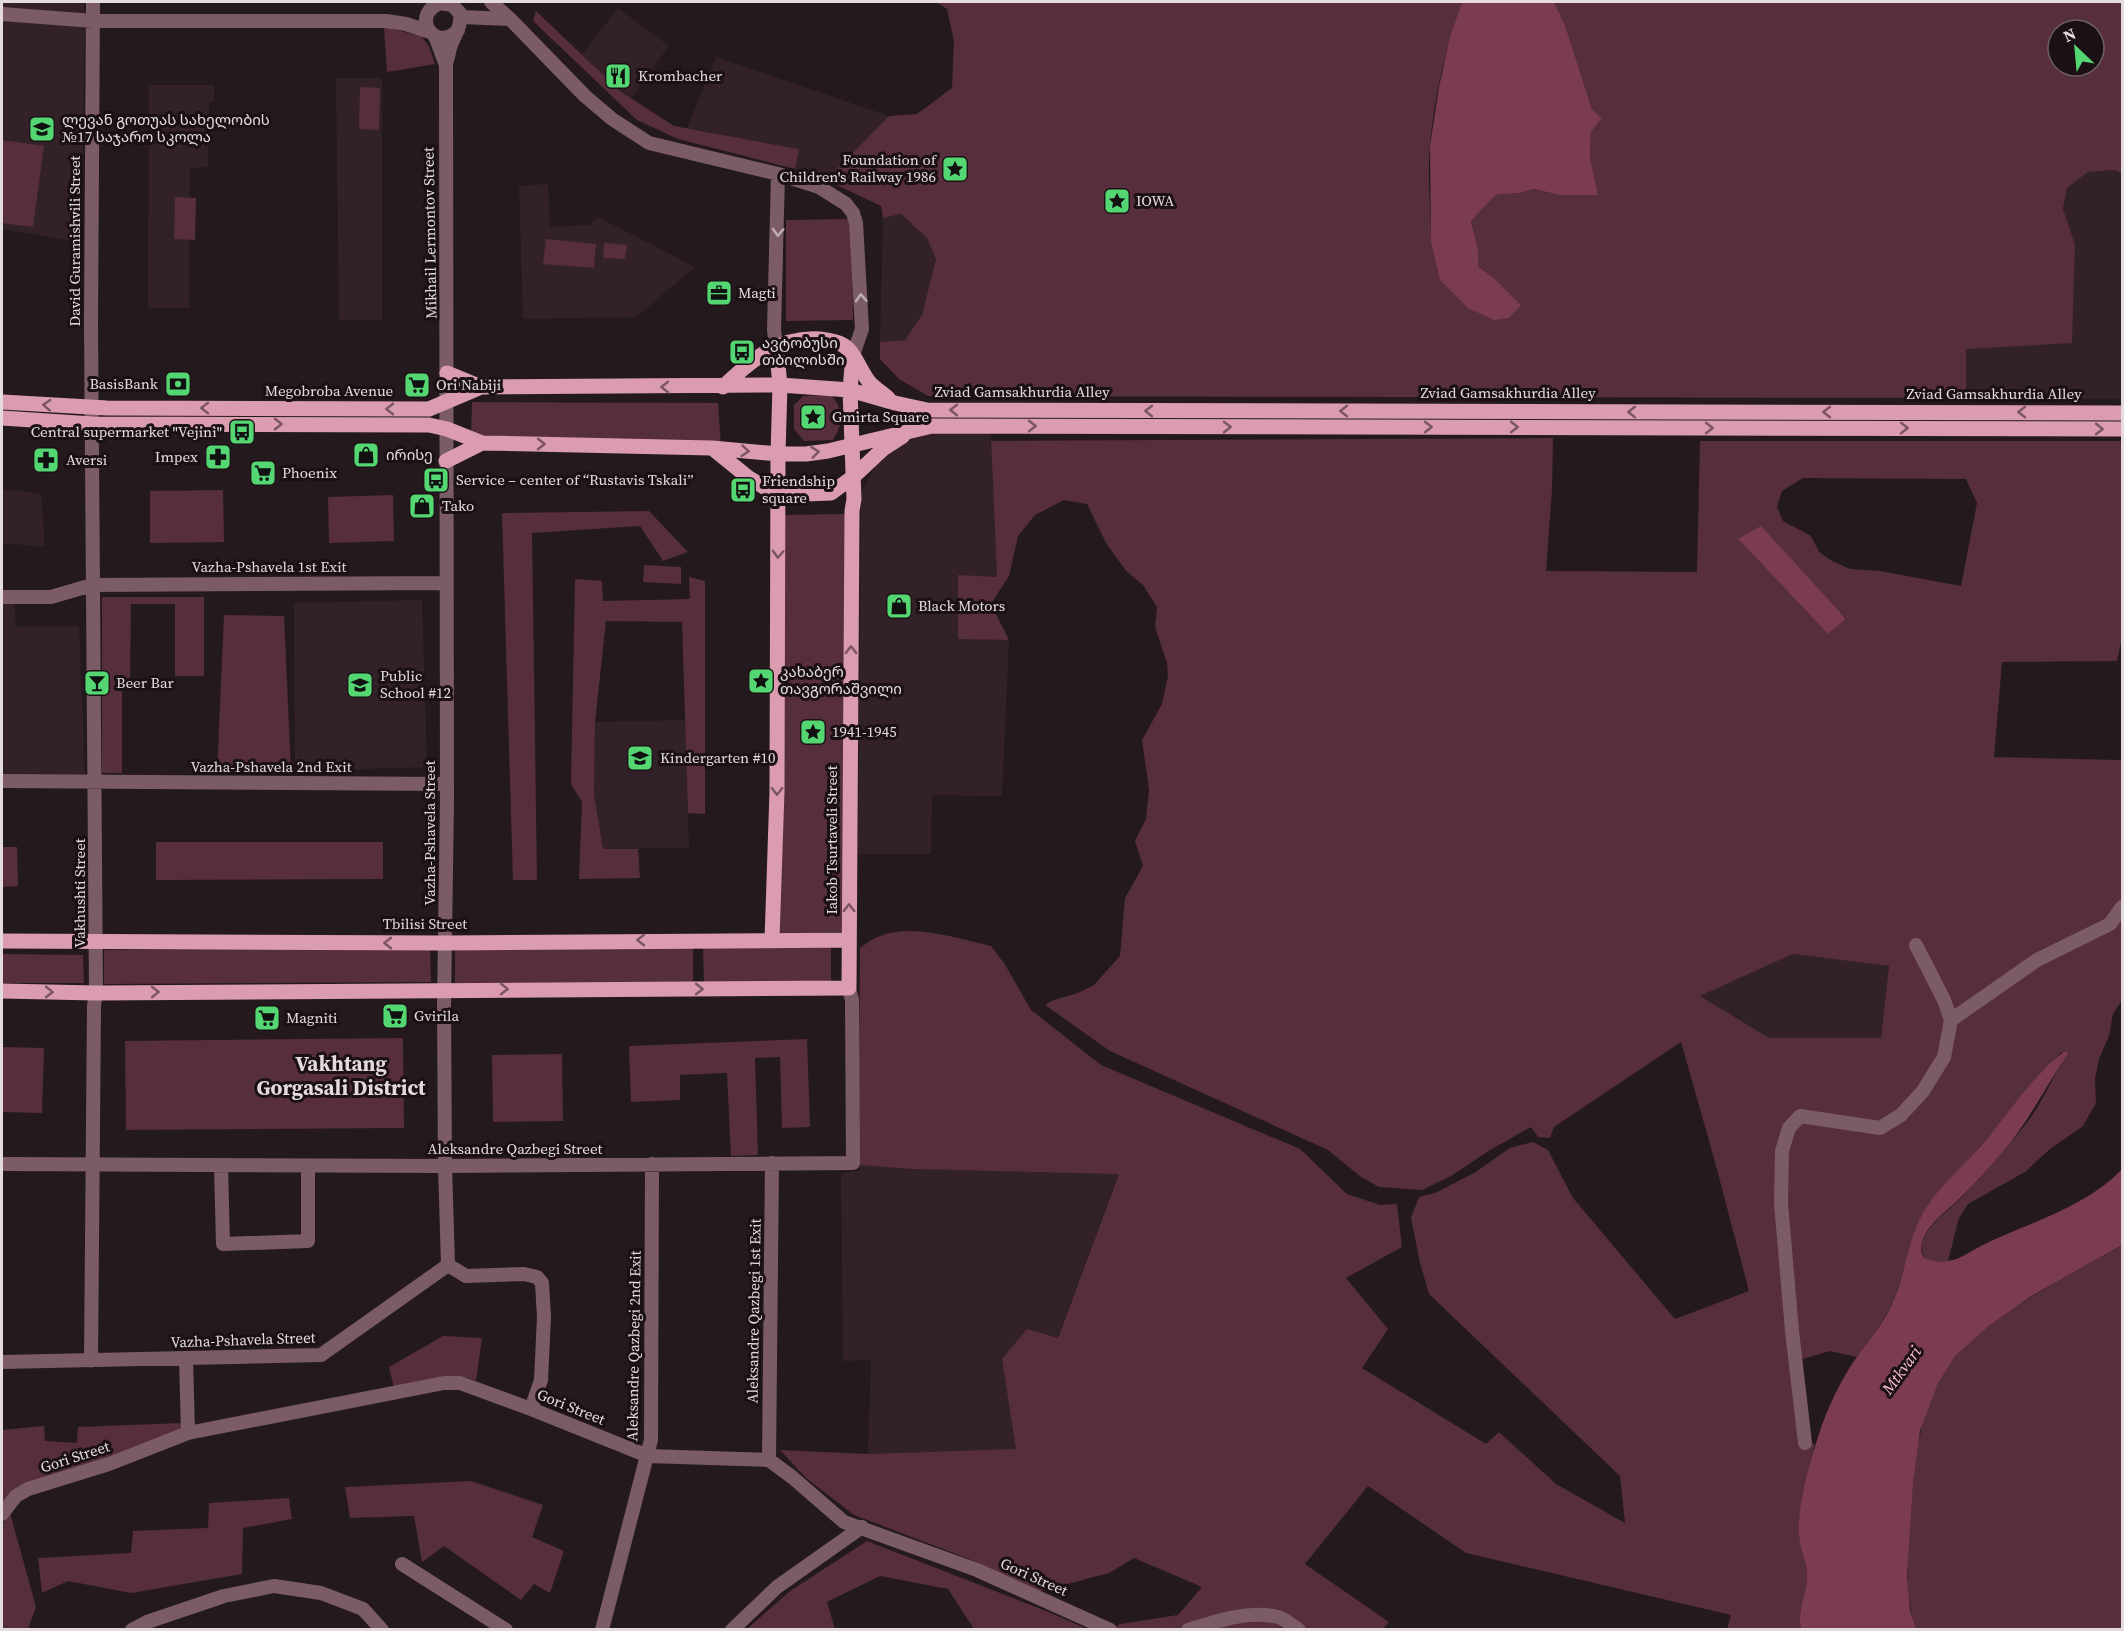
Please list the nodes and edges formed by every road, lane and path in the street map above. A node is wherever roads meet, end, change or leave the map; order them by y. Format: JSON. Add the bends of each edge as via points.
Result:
{"nodes":[{"id":1,"x":93,"y":2,"type":"edge"},
{"id":2,"x":440,"y":2,"type":"edge"},
{"id":3,"x":491,"y":2,"type":"edge"},
{"id":4,"x":428,"y":11,"type":"junction"},
{"id":5,"x":2,"y":14,"type":"edge"},
{"id":6,"x":510,"y":19,"type":"junction"},
{"id":7,"x":93,"y":21,"type":"junction"},
{"id":8,"x":386,"y":21,"type":"junction"},
{"id":9,"x":460,"y":24,"type":"junction"},
{"id":10,"x":432,"y":34,"type":"junction"},
{"id":11,"x":446,"y":65,"type":"junction"},
{"id":12,"x":778,"y":174,"type":"junction"},
{"id":13,"x":776,"y":345,"type":"junction"},
{"id":14,"x":853,"y":355,"type":"junction"},
{"id":15,"x":447,"y":373,"type":"junction"},
{"id":16,"x":780,"y":385,"type":"junction"},
{"id":17,"x":481,"y":387,"type":"junction"},
{"id":18,"x":723,"y":387,"type":"junction"},
{"id":19,"x":850,"y":390,"type":"junction"},
{"id":20,"x":447,"y":401,"type":"junction"},
{"id":21,"x":2,"y":402,"type":"edge"},
{"id":22,"x":895,"y":403,"type":"junction"},
{"id":23,"x":93,"y":408,"type":"junction"},
{"id":24,"x":2122,"y":413,"type":"edge"},
{"id":25,"x":2,"y":418,"type":"edge"},
{"id":26,"x":93,"y":424,"type":"junction"},
{"id":27,"x":447,"y":429,"type":"junction"},
{"id":28,"x":2122,"y":429,"type":"edge"},
{"id":29,"x":913,"y":430,"type":"junction"},
{"id":30,"x":483,"y":443,"type":"junction"},
{"id":31,"x":851,"y":445,"type":"junction"},
{"id":32,"x":712,"y":448,"type":"junction"},
{"id":33,"x":778,"y":454,"type":"junction"},
{"id":34,"x":446,"y":460,"type":"junction"},
{"id":35,"x":853,"y":477,"type":"junction"},
{"id":36,"x":779,"y":496,"type":"junction"},
{"id":37,"x":446,"y":583,"type":"junction"},
{"id":38,"x":92,"y":585,"type":"junction"},
{"id":39,"x":2,"y":597,"type":"edge"},
{"id":40,"x":2,"y":781,"type":"edge"},
{"id":41,"x":96,"y":783,"type":"junction"},
{"id":42,"x":447,"y":784,"type":"junction"},
{"id":43,"x":2122,"y":907,"type":"edge"},
{"id":44,"x":772,"y":940,"type":"junction"},
{"id":45,"x":849,"y":940,"type":"junction"},
{"id":46,"x":2,"y":941,"type":"edge"},
{"id":47,"x":96,"y":942,"type":"junction"},
{"id":48,"x":446,"y":943,"type":"junction"},
{"id":49,"x":1916,"y":945,"type":"dead end"},
{"id":50,"x":849,"y":988,"type":"junction"},
{"id":51,"x":446,"y":989,"type":"junction"},
{"id":52,"x":2,"y":991,"type":"edge"},
{"id":53,"x":96,"y":993,"type":"junction"},
{"id":54,"x":1952,"y":1020,"type":"junction"},
{"id":55,"x":772,"y":1163,"type":"junction"},
{"id":56,"x":2,"y":1164,"type":"edge"},
{"id":57,"x":652,"y":1164,"type":"junction"},
{"id":58,"x":94,"y":1166,"type":"junction"},
{"id":59,"x":221,"y":1166,"type":"junction"},
{"id":60,"x":308,"y":1166,"type":"junction"},
{"id":61,"x":445,"y":1166,"type":"junction"},
{"id":62,"x":448,"y":1265,"type":"junction"},
{"id":63,"x":186,"y":1358,"type":"junction"},
{"id":64,"x":91,"y":1361,"type":"junction"},
{"id":65,"x":2,"y":1362,"type":"edge"},
{"id":66,"x":531,"y":1408,"type":"junction"},
{"id":67,"x":188,"y":1433,"type":"junction"},
{"id":68,"x":1805,"y":1443,"type":"dead end"},
{"id":69,"x":648,"y":1456,"type":"junction"},
{"id":70,"x":769,"y":1460,"type":"junction"},
{"id":71,"x":2,"y":1514,"type":"edge"},
{"id":72,"x":862,"y":1527,"type":"junction"},
{"id":73,"x":402,"y":1564,"type":"dead end"},
{"id":74,"x":132,"y":1629,"type":"edge"},
{"id":75,"x":382,"y":1629,"type":"edge"},
{"id":76,"x":506,"y":1629,"type":"edge"},
{"id":77,"x":602,"y":1629,"type":"edge"},
{"id":78,"x":732,"y":1629,"type":"edge"},
{"id":79,"x":1110,"y":1629,"type":"edge"},
{"id":80,"x":1188,"y":1629,"type":"edge"},
{"id":81,"x":1299,"y":1629,"type":"edge"}],
"edges":[{"from":1,"to":7,"type":"street","name":"David Guramishvili Street"},
{"from":2,"to":4,"type":"street"},
{"from":2,"to":9,"type":"street","via":[[457,8]]},
{"from":3,"to":6,"type":"street"},
{"from":4,"to":8,"type":"street"},
{"from":4,"to":10,"type":"street","via":[[426,19]]},
{"from":5,"to":7,"type":"street"},
{"from":6,"to":9,"type":"street"},
{"from":6,"to":12,"type":"street","via":[[585,96],[649,143]]},
{"from":7,"to":8,"type":"street"},
{"from":7,"to":23,"type":"street","name":"David Guramishvili Street"},
{"from":8,"to":10,"type":"street"},
{"from":9,"to":10,"type":"street","via":[[451,37]]},
{"from":9,"to":11,"type":"street","name":"Mikhail Lermontov Street"},
{"from":10,"to":11,"type":"street","name":"Mikhail Lermontov Street"},
{"from":11,"to":15,"type":"street","name":"Mikhail Lermontov Street"},
{"from":12,"to":13,"type":"street","one_way":true},
{"from":14,"to":12,"type":"street","one_way":true,"via":[[862,329],[853,213],[819,187]]},
{"from":13,"to":14,"type":"main road","via":[[801,339],[827,340],[843,345]]},
{"from":13,"to":16,"type":"main road"},
{"from":13,"to":18,"type":"main road"},
{"from":14,"to":19,"type":"main road"},
{"from":14,"to":22,"type":"main road","via":[[869,382]]},
{"from":15,"to":17,"type":"main road"},
{"from":15,"to":20,"type":"street","name":"Mikhail Lermontov Street"},
{"from":16,"to":18,"type":"main road"},
{"from":16,"to":19,"type":"main road"},
{"from":16,"to":33,"type":"main road"},
{"from":18,"to":17,"type":"main road","name":"Megobroba Avenue","one_way":true},
{"from":17,"to":20,"type":"main road","name":"Megobroba Avenue"},
{"from":19,"to":22,"type":"main road"},
{"from":19,"to":31,"type":"main road"},
{"from":20,"to":23,"type":"main road","name":"Megobroba Avenue","one_way":true,"via":[[429,409]]},
{"from":20,"to":27,"type":"street","name":"Mikhail Lermontov Street"},
{"from":23,"to":21,"type":"main road","name":"Megobroba Avenue","one_way":true},
{"from":24,"to":22,"type":"main road","name":"Zviad Gamsakhurdia Alley","one_way":true,"via":[[927,410]]},
{"from":23,"to":26,"type":"street","name":"David Guramishvili Street"},
{"from":25,"to":26,"type":"main road"},
{"from":26,"to":27,"type":"main road","one_way":true,"via":[[411,424]]},
{"from":26,"to":38,"type":"street","name":"Vakhushti Street"},
{"from":27,"to":30,"type":"main road"},
{"from":27,"to":34,"type":"street","name":"Vazha-Pshavela Street"},
{"from":29,"to":28,"type":"main road","one_way":true,"via":[[932,426]]},
{"from":29,"to":31,"type":"main road"},
{"from":29,"to":35,"type":"main road","via":[[883,449]]},
{"from":30,"to":32,"type":"main road","one_way":true},
{"from":30,"to":34,"type":"main road"},
{"from":33,"to":31,"type":"main road","one_way":true,"via":[[806,454]]},
{"from":31,"to":35,"type":"main road"},
{"from":32,"to":33,"type":"main road","one_way":true},
{"from":32,"to":36,"type":"main road"},
{"from":33,"to":36,"type":"main road"},
{"from":34,"to":37,"type":"street","name":"Vazha-Pshavela Street"},
{"from":35,"to":36,"type":"main road","via":[[831,493]]},
{"from":45,"to":35,"type":"main road","name":"Iakob Tsurtaveli Street","one_way":true},
{"from":36,"to":44,"type":"main road","one_way":true},
{"from":37,"to":38,"type":"street","name":"Vazha-Pshavela 1st Exit"},
{"from":37,"to":42,"type":"street","name":"Vazha-Pshavela Street"},
{"from":38,"to":39,"type":"street","name":"Vazha-Pshavela 1st Exit","via":[[51,597]]},
{"from":38,"to":41,"type":"street","name":"Vakhushti Street"},
{"from":40,"to":41,"type":"street","name":"Vazha-Pshavela 2nd Exit"},
{"from":41,"to":42,"type":"street","name":"Vazha-Pshavela 2nd Exit"},
{"from":41,"to":47,"type":"street","name":"Vakhushti Street"},
{"from":42,"to":48,"type":"street","name":"Vazha-Pshavela Street"},
{"from":43,"to":54,"type":"street","via":[[2110,924],[2037,960]]},
{"from":44,"to":45,"type":"main road","name":"Tbilisi Street"},
{"from":44,"to":48,"type":"main road","name":"Tbilisi Street","one_way":true},
{"from":45,"to":50,"type":"main road","name":"Iakob Tsurtaveli Street"},
{"from":46,"to":47,"type":"main road","name":"Tbilisi Street"},
{"from":48,"to":47,"type":"main road","name":"Tbilisi Street","one_way":true},
{"from":47,"to":53,"type":"street","name":"Vakhushti Street"},
{"from":48,"to":51,"type":"street","name":"Vazha-Pshavela Street"},
{"from":49,"to":54,"type":"street"},
{"from":51,"to":50,"type":"main road","one_way":true},
{"from":50,"to":55,"type":"street","name":"Aleksandre Qazbegi Street","via":[[853,1163]]},
{"from":53,"to":51,"type":"main road","one_way":true},
{"from":51,"to":61,"type":"street","name":"Vazha-Pshavela Street"},
{"from":52,"to":53,"type":"main road","one_way":true},
{"from":53,"to":58,"type":"street","name":"Vakhushti Street"},
{"from":54,"to":68,"type":"street","via":[[1944,1057],[1923,1091],[1901,1115],[1880,1128],[1800,1116],[1789,1128],[1782,1151],[1781,1203]]},
{"from":55,"to":57,"type":"street","name":"Aleksandre Qazbegi Street"},
{"from":55,"to":70,"type":"street","name":"Aleksandre Qazbegi 1st Exit"},
{"from":56,"to":58,"type":"street","name":"Aleksandre Qazbegi Street"},
{"from":57,"to":61,"type":"street","name":"Aleksandre Qazbegi Street"},
{"from":57,"to":69,"type":"street","name":"Aleksandre Qazbegi 2nd Exit"},
{"from":58,"to":59,"type":"street","name":"Aleksandre Qazbegi Street"},
{"from":58,"to":64,"type":"street","name":"Vakhushti Street"},
{"from":59,"to":60,"type":"street","name":"Aleksandre Qazbegi Street"},
{"from":59,"to":60,"type":"street","via":[[223,1244],[308,1241]]},
{"from":60,"to":61,"type":"street","name":"Aleksandre Qazbegi Street"},
{"from":61,"to":62,"type":"street","name":"Vazha-Pshavela Street"},
{"from":62,"to":63,"type":"street","name":"Vazha-Pshavela Street","via":[[321,1355]]},
{"from":62,"to":66,"type":"street","via":[[466,1276],[524,1274],[537,1277],[542,1283],[541,1380]]},
{"from":63,"to":64,"type":"street","name":"Vazha-Pshavela Street"},
{"from":63,"to":67,"type":"street"},
{"from":64,"to":65,"type":"street","name":"Vazha-Pshavela Street"},
{"from":66,"to":67,"type":"street","name":"Gori Street","via":[[460,1383],[444,1383]]},
{"from":66,"to":69,"type":"street","name":"Gori Street"},
{"from":67,"to":71,"type":"street","name":"Gori Street","via":[[109,1464],[28,1489],[16,1496]]},
{"from":69,"to":70,"type":"street","name":"Gori Street"},
{"from":69,"to":77,"type":"street","name":"Aleksandre Qazbegi 2nd Exit"},
{"from":70,"to":72,"type":"street","name":"Gori Street","via":[[844,1522]]},
{"from":72,"to":78,"type":"street","via":[[777,1587]]},
{"from":72,"to":79,"type":"street","name":"Gori Street","via":[[977,1570]]},
{"from":73,"to":76,"type":"street"},
{"from":74,"to":75,"type":"street","via":[[224,1596],[274,1586],[321,1593],[363,1609]]},
{"from":80,"to":81,"type":"street","via":[[1251,1615],[1280,1617]]}]}
